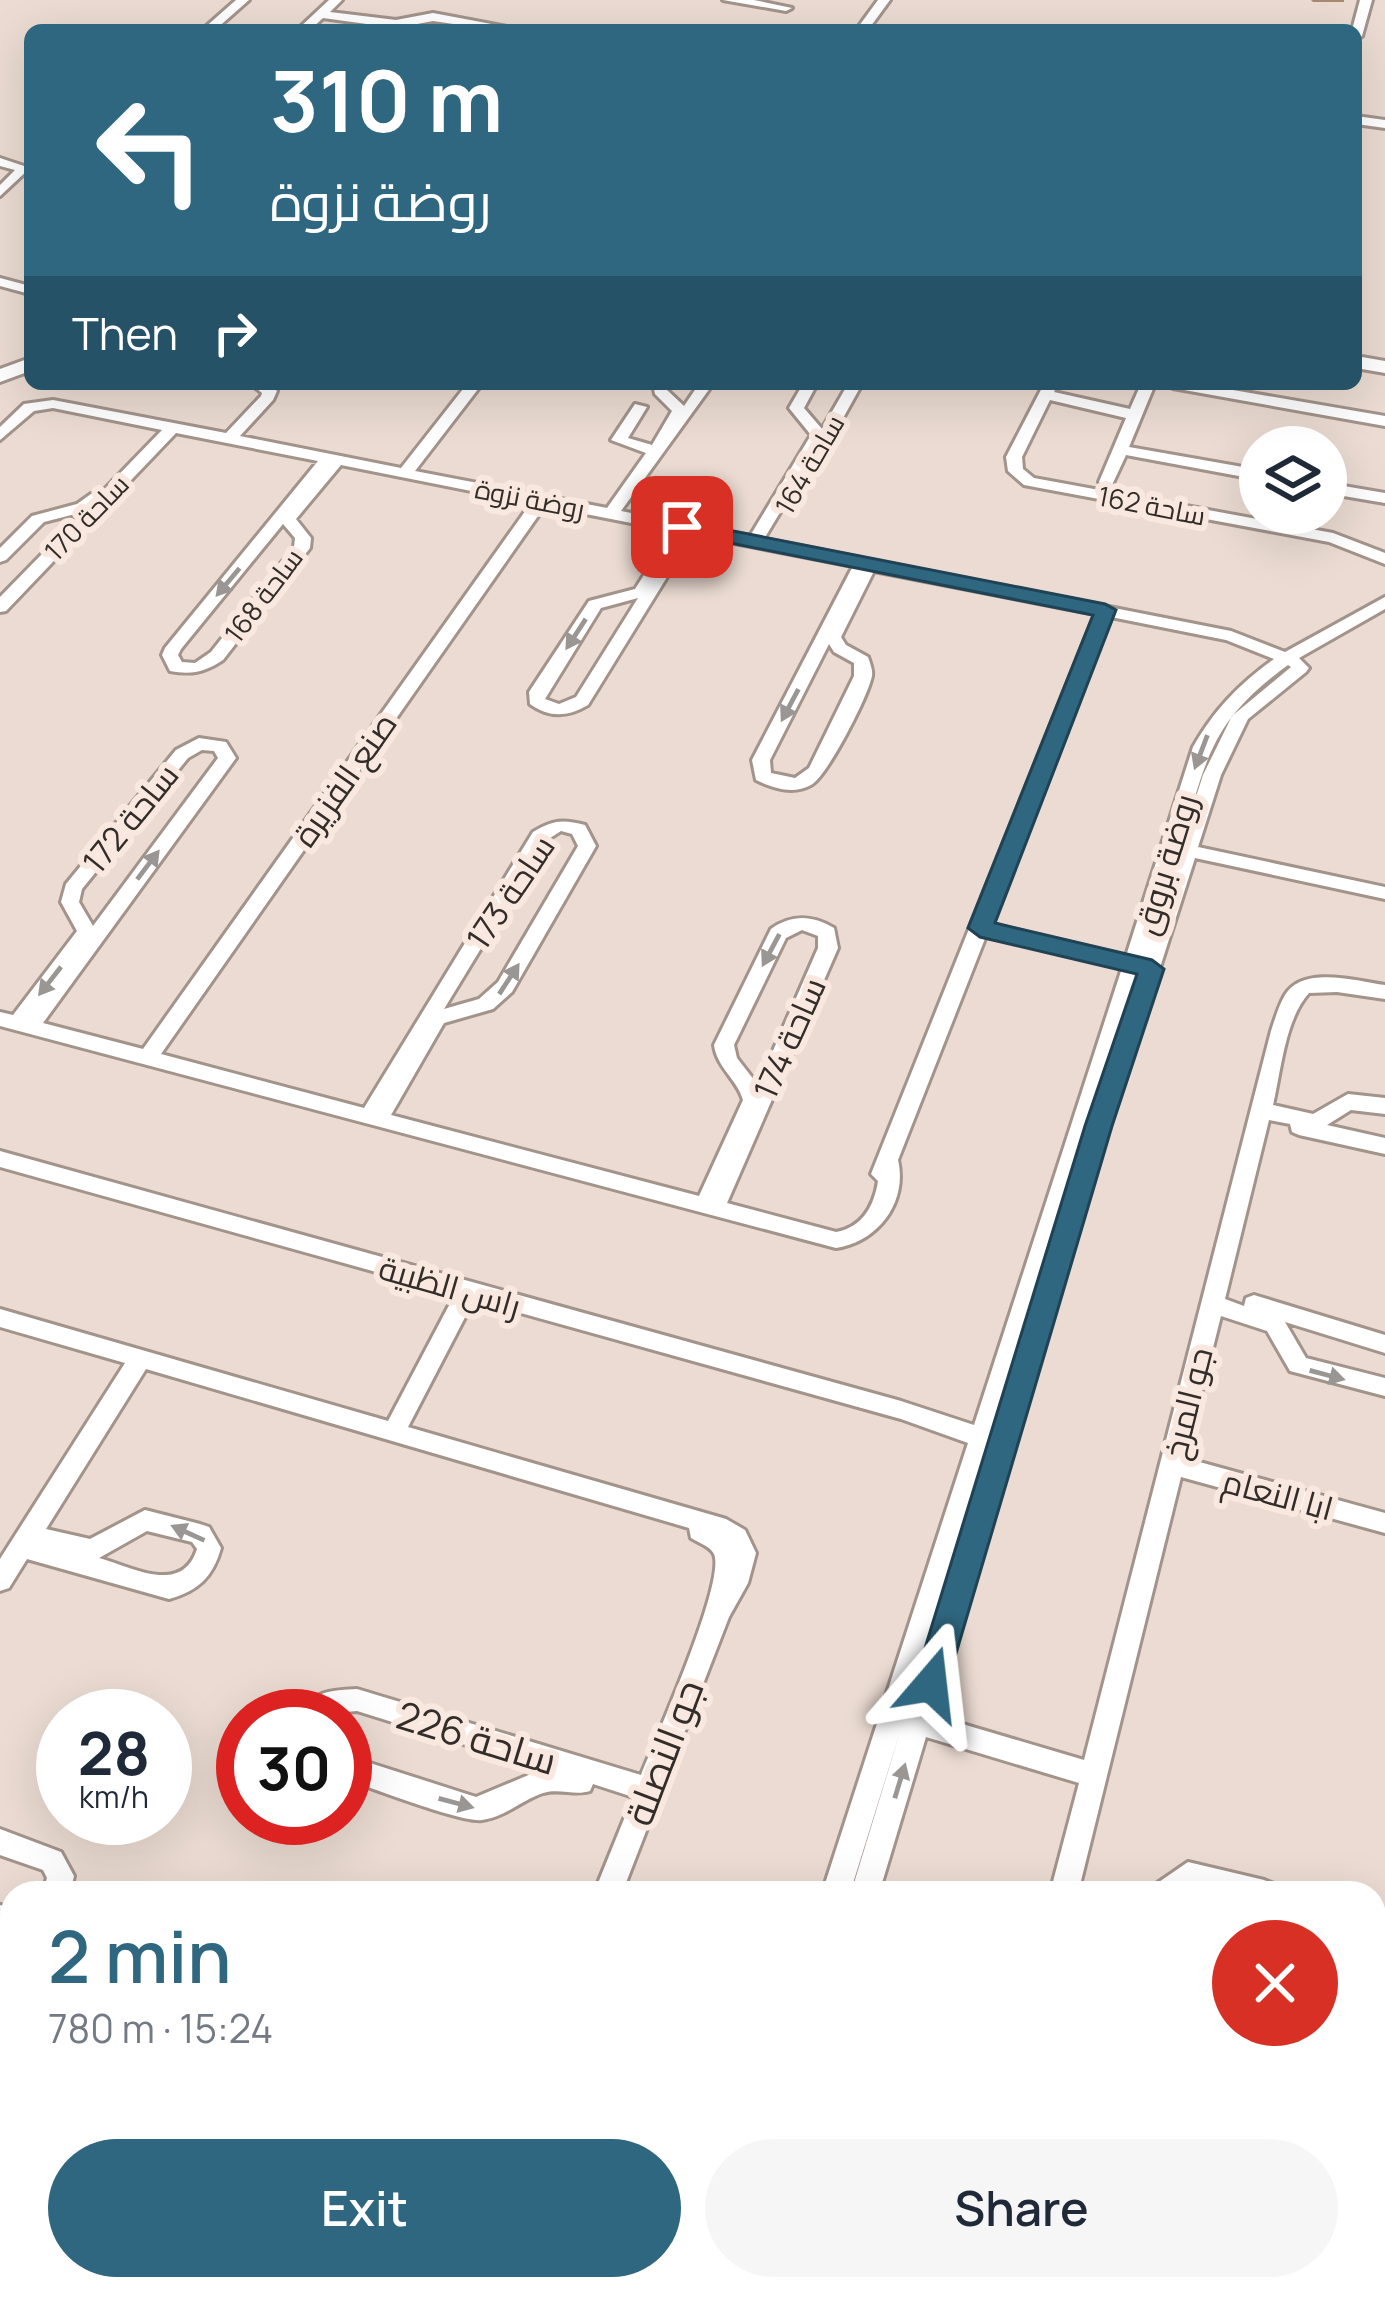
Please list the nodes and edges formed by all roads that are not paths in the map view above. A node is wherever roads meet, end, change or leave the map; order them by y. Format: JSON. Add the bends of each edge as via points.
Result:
{"nodes":[{"id":1,"x":243,"y":0,"type":"edge"},
{"id":2,"x":336,"y":0,"type":"edge"},
{"id":3,"x":730,"y":0,"type":"edge"},
{"id":4,"x":753,"y":0,"type":"edge"},
{"id":5,"x":785,"y":8,"type":"edge"},
{"id":6,"x":320,"y":15,"type":"junction"},
{"id":7,"x":215,"y":24,"type":"edge"},
{"id":8,"x":310,"y":24,"type":"edge"},
{"id":9,"x":390,"y":24,"type":"edge"},
{"id":10,"x":420,"y":24,"type":"edge"},
{"id":11,"x":479,"y":24,"type":"edge"},
{"id":12,"x":4,"y":163,"type":"edge"},
{"id":13,"x":7,"y":186,"type":"edge"},
{"id":14,"x":268,"y":390,"type":"edge"},
{"id":15,"x":278,"y":390,"type":"edge"},
{"id":16,"x":466,"y":390,"type":"edge"},
{"id":17,"x":660,"y":390,"type":"edge"},
{"id":18,"x":806,"y":390,"type":"edge"},
{"id":19,"x":852,"y":390,"type":"edge"},
{"id":20,"x":1145,"y":390,"type":"edge"},
{"id":21,"x":1207,"y":390,"type":"edge"},
{"id":22,"x":701,"y":392,"type":"edge"},
{"id":23,"x":1046,"y":394,"type":"edge"},
{"id":24,"x":671,"y":402,"type":"junction"},
{"id":25,"x":640,"y":407,"type":"dead end"},
{"id":26,"x":1135,"y":415,"type":"junction"},
{"id":27,"x":834,"y":420,"type":"junction"},
{"id":28,"x":807,"y":421,"type":"junction"},
{"id":29,"x":1385,"y":421,"type":"edge"},
{"id":30,"x":168,"y":427,"type":"junction"},
{"id":31,"x":0,"y":437,"type":"edge"},
{"id":32,"x":232,"y":440,"type":"junction"},
{"id":33,"x":1120,"y":450,"type":"junction"},
{"id":34,"x":655,"y":451,"type":"junction"},
{"id":35,"x":332,"y":460,"type":"junction"},
{"id":36,"x":1239,"y":472,"type":"edge"},
{"id":37,"x":401,"y":473,"type":"junction"},
{"id":38,"x":1107,"y":482,"type":"dead end"},
{"id":39,"x":1347,"y":492,"type":"edge"},
{"id":40,"x":1385,"y":498,"type":"edge"},
{"id":41,"x":540,"y":501,"type":"junction"},
{"id":42,"x":60,"y":512,"type":"junction"},
{"id":43,"x":615,"y":514,"type":"junction"},
{"id":44,"x":78,"y":526,"type":"junction"},
{"id":45,"x":685,"y":528,"type":"junction"},
{"id":46,"x":296,"y":532,"type":"junction"},
{"id":47,"x":265,"y":537,"type":"junction"},
{"id":48,"x":759,"y":544,"type":"junction"},
{"id":49,"x":0,"y":557,"type":"edge"},
{"id":50,"x":1385,"y":559,"type":"edge"},
{"id":51,"x":866,"y":564,"type":"junction"},
{"id":52,"x":612,"y":599,"type":"junction"},
{"id":53,"x":1385,"y":602,"type":"edge"},
{"id":54,"x":0,"y":607,"type":"edge"},
{"id":55,"x":1105,"y":610,"type":"junction"},
{"id":56,"x":637,"y":612,"type":"junction"},
{"id":57,"x":1385,"y":617,"type":"edge"},
{"id":58,"x":847,"y":652,"type":"junction"},
{"id":59,"x":815,"y":656,"type":"junction"},
{"id":60,"x":1296,"y":663,"type":"junction"},
{"id":61,"x":1179,"y":849,"type":"junction"},
{"id":62,"x":1385,"y":893,"type":"edge"},
{"id":63,"x":118,"y":906,"type":"junction"},
{"id":64,"x":80,"y":914,"type":"junction"},
{"id":65,"x":980,"y":928,"type":"junction"},
{"id":66,"x":1144,"y":967,"type":"junction"},
{"id":67,"x":447,"y":987,"type":"junction"},
{"id":68,"x":1377,"y":991,"type":"edge"},
{"id":69,"x":478,"y":1006,"type":"junction"},
{"id":70,"x":16,"y":1023,"type":"edge"},
{"id":71,"x":148,"y":1058,"type":"junction"},
{"id":72,"x":778,"y":1065,"type":"junction"},
{"id":73,"x":739,"y":1074,"type":"junction"},
{"id":74,"x":1385,"y":1106,"type":"edge"},
{"id":75,"x":1333,"y":1112,"type":"junction"},
{"id":76,"x":1259,"y":1114,"type":"junction"},
{"id":77,"x":374,"y":1117,"type":"junction"},
{"id":78,"x":1349,"y":1138,"type":"junction"},
{"id":79,"x":1385,"y":1146,"type":"edge"},
{"id":80,"x":0,"y":1159,"type":"edge"},
{"id":81,"x":710,"y":1205,"type":"junction"},
{"id":82,"x":469,"y":1291,"type":"junction"},
{"id":83,"x":1214,"y":1299,"type":"junction"},
{"id":84,"x":0,"y":1318,"type":"edge"},
{"id":85,"x":1313,"y":1322,"type":"junction"},
{"id":86,"x":1284,"y":1340,"type":"junction"},
{"id":87,"x":1385,"y":1344,"type":"edge"},
{"id":88,"x":140,"y":1359,"type":"junction"},
{"id":89,"x":1385,"y":1387,"type":"edge"},
{"id":90,"x":394,"y":1431,"type":"junction"},
{"id":91,"x":980,"y":1432,"type":"junction"},
{"id":92,"x":1006,"y":1438,"type":"junction"},
{"id":93,"x":1172,"y":1464,"type":"junction"},
{"id":94,"x":1385,"y":1523,"type":"edge"},
{"id":95,"x":114,"y":1536,"type":"junction"},
{"id":96,"x":25,"y":1541,"type":"junction"},
{"id":97,"x":119,"y":1576,"type":"junction"},
{"id":98,"x":0,"y":1580,"type":"edge"},
{"id":99,"x":372,"y":1705,"type":"edge"},
{"id":100,"x":906,"y":1720,"type":"junction"},
{"id":101,"x":507,"y":1746,"type":"junction"},
{"id":102,"x":1093,"y":1775,"type":"junction"},
{"id":103,"x":372,"y":1776,"type":"edge"},
{"id":104,"x":514,"y":1794,"type":"junction"},
{"id":105,"x":645,"y":1795,"type":"junction"},
{"id":106,"x":0,"y":1842,"type":"edge"},
{"id":107,"x":60,"y":1881,"type":"edge"},
{"id":108,"x":613,"y":1881,"type":"edge"},
{"id":109,"x":841,"y":1881,"type":"edge"},
{"id":110,"x":868,"y":1881,"type":"edge"},
{"id":111,"x":1072,"y":1881,"type":"edge"},
{"id":112,"x":1182,"y":1881,"type":"edge"},
{"id":113,"x":1210,"y":1881,"type":"edge"}],
"edges":[{"from":1,"to":7,"type":"street"},
{"from":2,"to":6,"type":"street"},
{"from":3,"to":5,"type":"street"},
{"from":4,"to":5,"type":"street"},
{"from":6,"to":8,"type":"street"},
{"from":6,"to":9,"type":"street"},
{"from":10,"to":11,"type":"street","via":[[435,17]]},
{"from":12,"to":13,"type":"street","via":[[17,171]]},
{"from":14,"to":32,"type":"street"},
{"from":15,"to":32,"type":"street"},
{"from":16,"to":37,"type":"street"},
{"from":17,"to":24,"type":"street"},
{"from":18,"to":28,"type":"street","name":"ساحة 164","via":[[796,408]]},
{"from":19,"to":27,"type":"street","name":"ساحة 164"},
{"from":20,"to":26,"type":"street"},
{"from":21,"to":29,"type":"street"},
{"from":22,"to":24,"type":"street"},
{"from":22,"to":43,"type":"street"},
{"from":23,"to":26,"type":"street"},
{"from":23,"to":50,"type":"street","name":"ساحة 162","via":[[1014,457],[1016,471],[1035,484],[1333,538]]},
{"from":24,"to":34,"type":"street","via":[[680,413]]},
{"from":25,"to":34,"type":"street","via":[[619,440]]},
{"from":26,"to":33,"type":"street"},
{"from":27,"to":28,"type":"street"},
{"from":27,"to":48,"type":"street","name":"ساحة 164"},
{"from":28,"to":48,"type":"street","name":"ساحة 164","via":[[819,435]]},
{"from":30,"to":31,"type":"street","name":"روضة نزوة","via":[[40,409]]},
{"from":30,"to":32,"type":"street","name":"روضة نزوة"},
{"from":30,"to":42,"type":"street","name":"ساحة 170","via":[[94,500]]},
{"from":30,"to":44,"type":"street","name":"ساحة 170"},
{"from":32,"to":35,"type":"street","name":"روضة نزوة"},
{"from":33,"to":36,"type":"street"},
{"from":33,"to":38,"type":"street"},
{"from":34,"to":43,"type":"street"},
{"from":35,"to":37,"type":"street","name":"روضة نزوة"},
{"from":35,"to":46,"type":"street","name":"ساحة 168","via":[[290,515]]},
{"from":35,"to":47,"type":"street","name":"ساحة 168"},
{"from":37,"to":41,"type":"street","name":"روضة نزوة"},
{"from":39,"to":40,"type":"street"},
{"from":41,"to":43,"type":"street","name":"روضة نزوة"},
{"from":41,"to":71,"type":"street","name":"صنع الفزيرة"},
{"from":42,"to":44,"type":"street"},
{"from":42,"to":49,"type":"street","name":"ساحة 170","via":[[38,519]]},
{"from":43,"to":45,"type":"street","name":"روضة نزوة"},
{"from":44,"to":54,"type":"street","name":"ساحة 170"},
{"from":45,"to":48,"type":"street","name":"روضة نزوة"},
{"from":45,"to":52,"type":"street","via":[[645,588]]},
{"from":45,"to":56,"type":"street"},
{"from":46,"to":47,"type":"street"},
{"from":47,"to":46,"type":"street","name":"ساحة 168","one_way":true,"via":[[173,648],[176,667],[199,668],[217,656],[302,548]]},
{"from":48,"to":51,"type":"street","name":"روضة نزوة"},
{"from":51,"to":55,"type":"street","name":"روضة نزوة"},
{"from":51,"to":58,"type":"street","via":[[834,628],[834,643]]},
{"from":51,"to":59,"type":"street"},
{"from":52,"to":56,"type":"street"},
{"from":52,"to":56,"type":"street","one_way":true,"via":[[590,611],[538,692],[542,705],[564,710],[582,701]]},
{"from":53,"to":60,"type":"street","name":"روضة بروق"},
{"from":55,"to":60,"type":"street","name":"روضة نزوة","via":[[1244,639]]},
{"from":55,"to":65,"type":"street"},
{"from":57,"to":60,"type":"street","name":"روضة بروق"},
{"from":58,"to":59,"type":"street"},
{"from":59,"to":58,"type":"street","one_way":true,"via":[[761,760],[762,776],[772,782],[797,784],[815,772],[865,670]]},
{"from":60,"to":61,"type":"street","name":"روضة بروق","via":[[1228,735]]},
{"from":61,"to":62,"type":"street"},
{"from":61,"to":66,"type":"street","name":"روضة بروق"},
{"from":63,"to":64,"type":"street"},
{"from":63,"to":64,"type":"street","name":"ساحة 172","one_way":true,"via":[[227,758],[220,746],[199,744],[182,754],[74,888],[69,898]]},
{"from":63,"to":70,"type":"street","name":"ساحة 172"},
{"from":64,"to":70,"type":"street","name":"ساحة 172","one_way":true,"via":[[85,936]]},
{"from":65,"to":66,"type":"street"},
{"from":65,"to":81,"type":"street","via":[[864,1234],[836,1240]]},
{"from":66,"to":91,"type":"street","name":"روضة بروق"},
{"from":66,"to":92,"type":"street","name":"روضة بروق"},
{"from":67,"to":69,"type":"street","via":[[455,1000]]},
{"from":69,"to":67,"type":"street","name":"ساحة 173","one_way":true,"via":[[505,987],[584,852],[579,829],[558,825],[541,836]]},
{"from":67,"to":77,"type":"street","name":"ساحة 173"},
{"from":68,"to":76,"type":"street","name":"جو المرخ","via":[[1304,986],[1294,995]]},
{"from":69,"to":77,"type":"street","name":"ساحة 173","via":[[437,1018]]},
{"from":70,"to":71,"type":"street"},
{"from":71,"to":77,"type":"street"},
{"from":72,"to":73,"type":"street"},
{"from":72,"to":73,"type":"street","name":"ساحة 174","one_way":true,"via":[[830,940],[810,924],[778,934],[724,1045]]},
{"from":72,"to":81,"type":"street","name":"ساحة 174"},
{"from":73,"to":81,"type":"street","name":"ساحة 174","via":[[753,1100]]},
{"from":74,"to":75,"type":"street","via":[[1348,1102]]},
{"from":75,"to":76,"type":"street","via":[[1307,1122]]},
{"from":75,"to":78,"type":"street"},
{"from":76,"to":78,"type":"street"},
{"from":76,"to":83,"type":"street","name":"جو المرخ"},
{"from":77,"to":81,"type":"street"},
{"from":78,"to":79,"type":"street"},
{"from":80,"to":82,"type":"street","name":"راس الظبية"},
{"from":82,"to":90,"type":"street"},
{"from":82,"to":91,"type":"street","name":"راس الظبية"},
{"from":83,"to":85,"type":"street"},
{"from":83,"to":86,"type":"street","via":[[1266,1319]]},
{"from":83,"to":93,"type":"street","name":"جو المرخ"},
{"from":84,"to":88,"type":"street","name":"جو النصلة"},
{"from":85,"to":86,"type":"street"},
{"from":85,"to":87,"type":"street"},
{"from":86,"to":89,"type":"street","one_way":true,"via":[[1308,1370]]},
{"from":88,"to":90,"type":"street","name":"جو النصلة"},
{"from":88,"to":96,"type":"street"},
{"from":90,"to":105,"type":"street","name":"جو النصلة","via":[[640,1507],[702,1531],[726,1550],[718,1612]]},
{"from":91,"to":92,"type":"street","name":"راس الظبية"},
{"from":91,"to":100,"type":"street","name":"روضة بروق"},
{"from":92,"to":100,"type":"street","name":"روضة بروق"},
{"from":93,"to":94,"type":"street","name":"ابا النعام"},
{"from":93,"to":102,"type":"street","name":"جو المرخ"},
{"from":95,"to":96,"type":"street","via":[[84,1551]]},
{"from":95,"to":97,"type":"street"},
{"from":97,"to":95,"type":"street","one_way":true,"via":[[178,1586],[202,1568],[209,1548],[200,1534],[153,1520]]},
{"from":96,"to":97,"type":"street"},
{"from":96,"to":98,"type":"street"},
{"from":99,"to":101,"type":"street","name":"ساحة 226"},
{"from":100,"to":102,"type":"street"},
{"from":100,"to":109,"type":"street","name":"روضة بروق"},
{"from":110,"to":100,"type":"street","name":"روضة بروق","one_way":true},
{"from":101,"to":104,"type":"street"},
{"from":101,"to":105,"type":"street","name":"ساحة 226"},
{"from":102,"to":111,"type":"street","name":"جو المرخ"},
{"from":103,"to":104,"type":"street","name":"ساحة 226","one_way":true,"via":[[463,1807],[491,1807]]},
{"from":104,"to":105,"type":"street","name":"ساحة 226","via":[[556,1776]]},
{"from":105,"to":108,"type":"street","name":"جو النصلة"},
{"from":106,"to":107,"type":"street","via":[[52,1861]]},
{"from":112,"to":113,"type":"street"}]}
